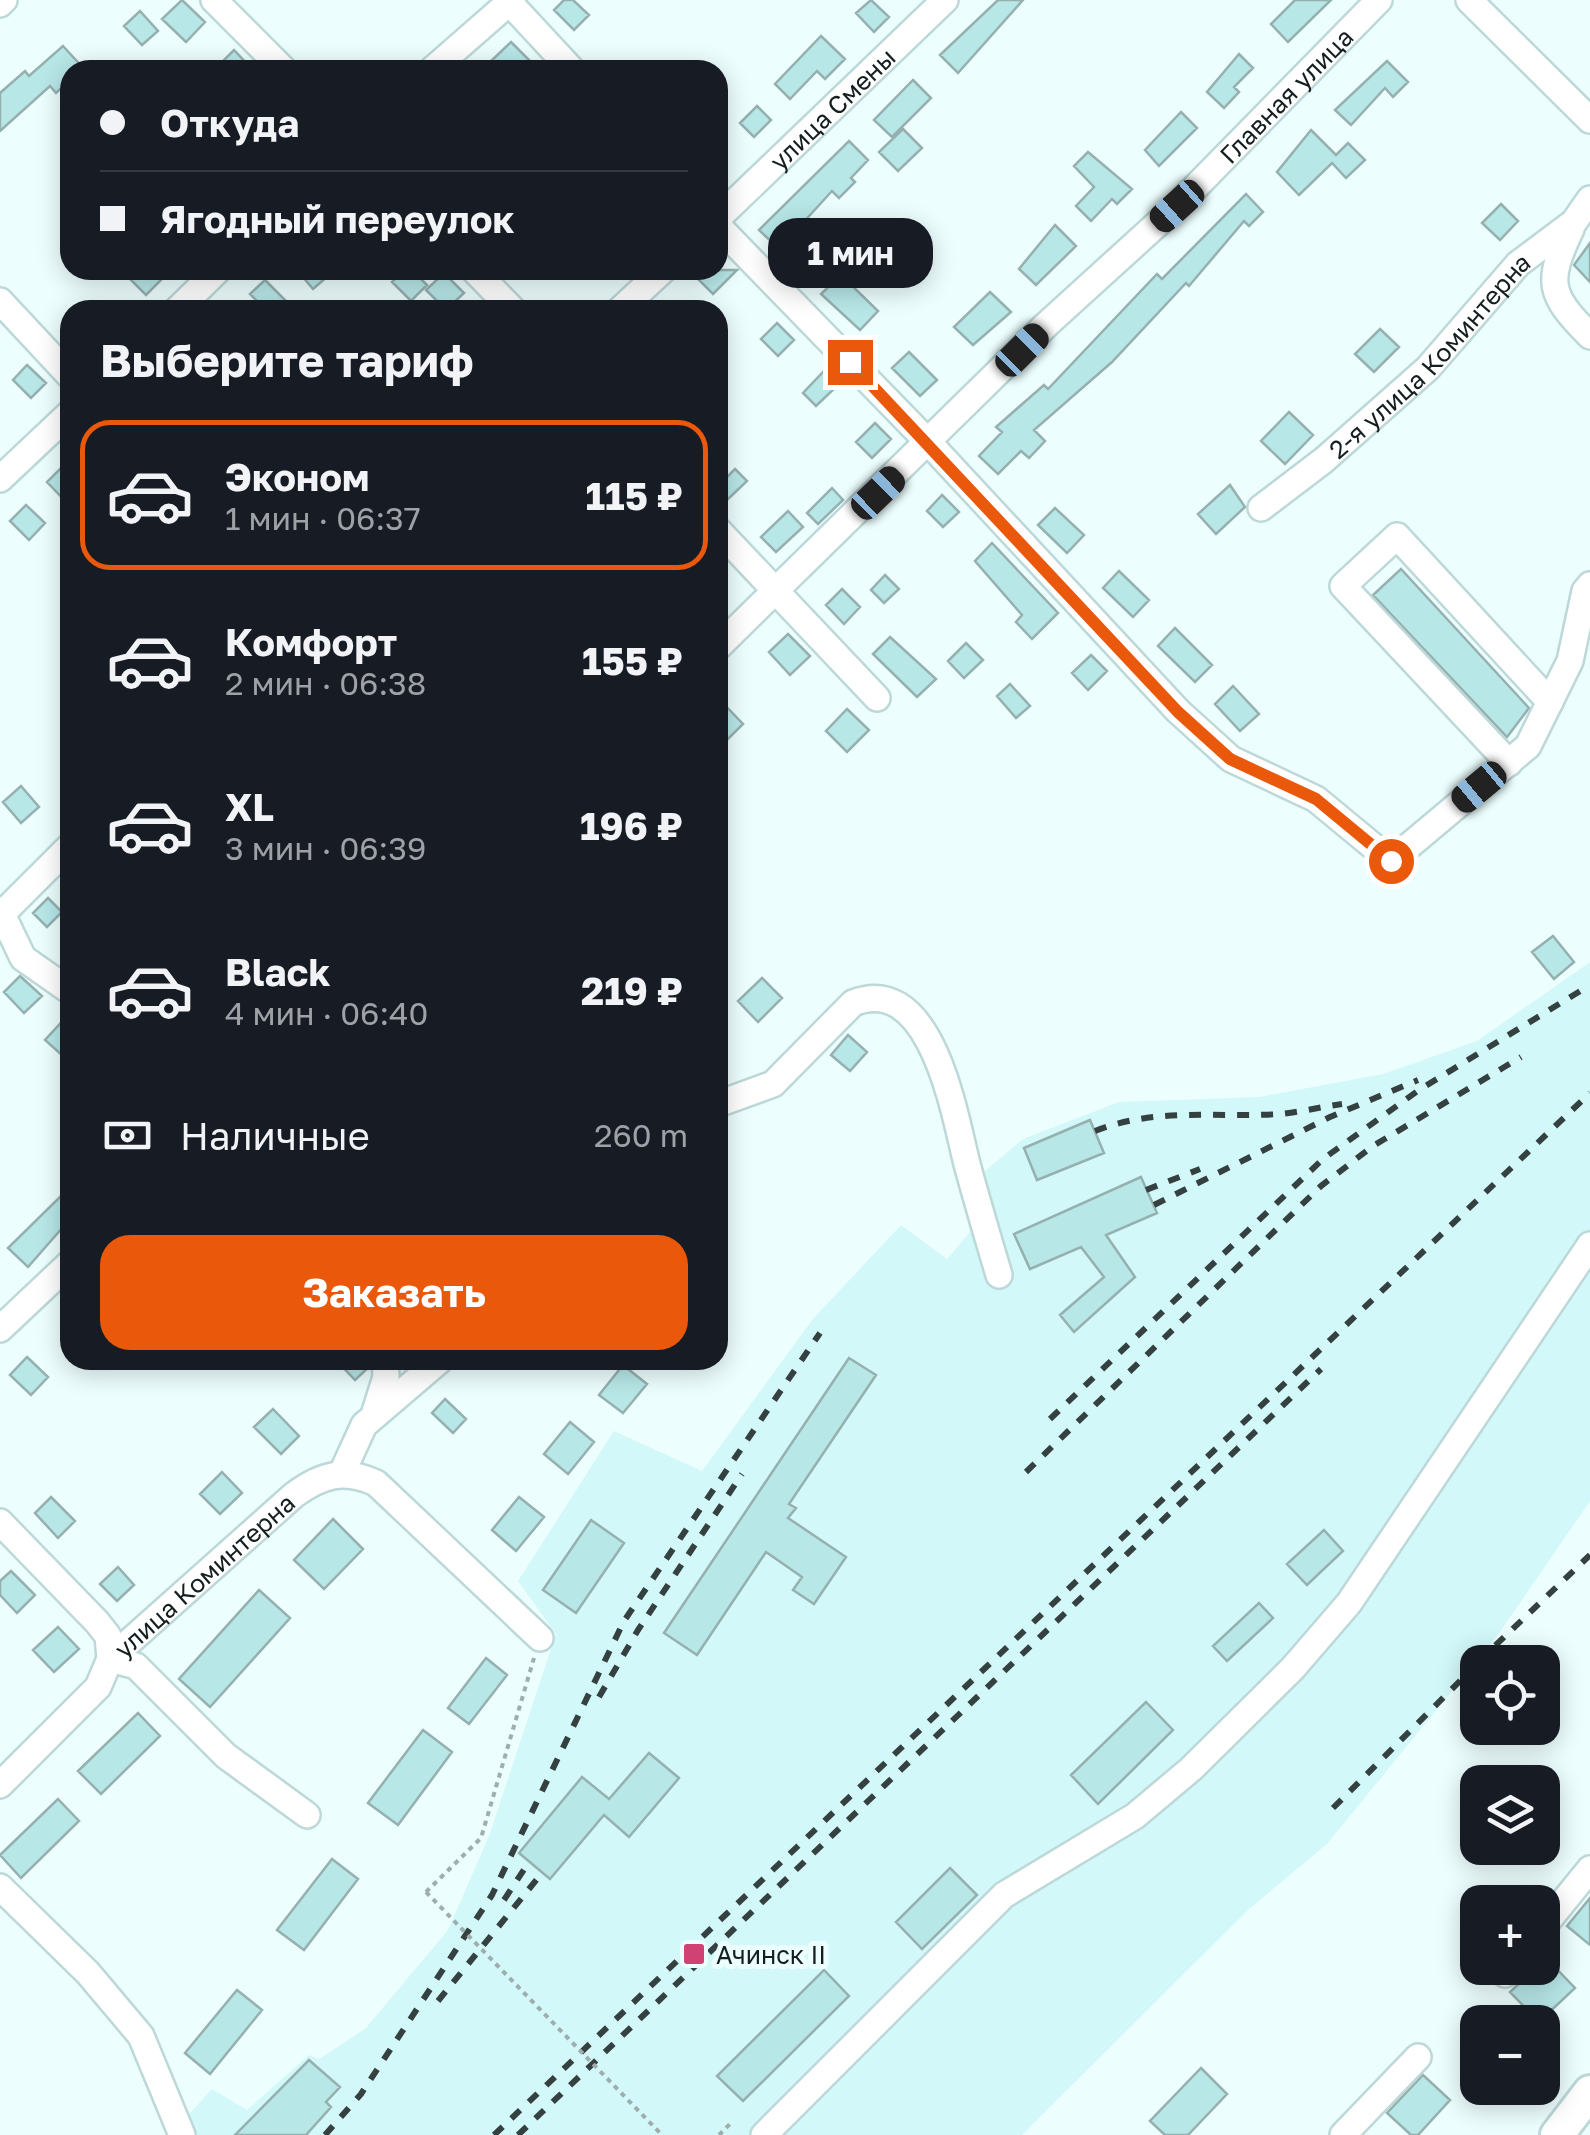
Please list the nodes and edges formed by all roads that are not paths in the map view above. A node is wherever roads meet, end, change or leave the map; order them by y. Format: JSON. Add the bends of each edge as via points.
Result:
{"nodes":[{"id":1,"x":214,"y":0,"type":"edge"},
{"id":2,"x":944,"y":0,"type":"edge"},
{"id":3,"x":1378,"y":0,"type":"edge"},
{"id":4,"x":1470,"y":0,"type":"edge"},
{"id":5,"x":509,"y":1,"type":"edge"},
{"id":6,"x":274,"y":60,"type":"edge"},
{"id":7,"x":443,"y":60,"type":"edge"},
{"id":8,"x":563,"y":60,"type":"edge"},
{"id":9,"x":1587,"y":111,"type":"edge"},
{"id":10,"x":1590,"y":199,"type":"edge"},
{"id":11,"x":728,"y":212,"type":"edge"},
{"id":12,"x":1574,"y":222,"type":"junction"},
{"id":13,"x":728,"y":232,"type":"edge"},
{"id":14,"x":208,"y":280,"type":"edge"},
{"id":15,"x":484,"y":280,"type":"edge"},
{"id":16,"x":652,"y":280,"type":"edge"},
{"id":17,"x":187,"y":300,"type":"edge"},
{"id":18,"x":503,"y":300,"type":"edge"},
{"id":19,"x":631,"y":300,"type":"edge"},
{"id":20,"x":0,"y":301,"type":"edge"},
{"id":21,"x":1590,"y":336,"type":"edge"},
{"id":22,"x":60,"y":365,"type":"edge"},
{"id":23,"x":60,"y":422,"type":"edge"},
{"id":24,"x":929,"y":443,"type":"junction"},
{"id":25,"x":0,"y":478,"type":"edge"},
{"id":26,"x":1262,"y":508,"type":"dead end"},
{"id":27,"x":728,"y":541,"type":"edge"},
{"id":28,"x":1590,"y":585,"type":"edge"},
{"id":29,"x":776,"y":593,"type":"junction"},
{"id":30,"x":728,"y":638,"type":"edge"},
{"id":31,"x":877,"y":698,"type":"dead end"},
{"id":32,"x":1550,"y":702,"type":"junction"},
{"id":33,"x":1508,"y":762,"type":"junction"},
{"id":34,"x":60,"y":856,"type":"edge"},
{"id":35,"x":2,"y":912,"type":"edge"},
{"id":36,"x":12,"y":959,"type":"edge"},
{"id":37,"x":60,"y":985,"type":"edge"},
{"id":38,"x":728,"y":1100,"type":"edge"},
{"id":39,"x":1590,"y":1246,"type":"edge"},
{"id":40,"x":60,"y":1273,"type":"edge"},
{"id":41,"x":998,"y":1275,"type":"dead end"},
{"id":42,"x":0,"y":1328,"type":"edge"},
{"id":43,"x":386,"y":1370,"type":"edge"},
{"id":44,"x":428,"y":1370,"type":"edge"},
{"id":45,"x":374,"y":1415,"type":"junction"},
{"id":46,"x":342,"y":1473,"type":"junction"},
{"id":47,"x":0,"y":1522,"type":"edge"},
{"id":48,"x":540,"y":1638,"type":"road end"},
{"id":49,"x":110,"y":1659,"type":"junction"},
{"id":50,"x":0,"y":1785,"type":"edge"},
{"id":51,"x":308,"y":1815,"type":"dead end"},
{"id":52,"x":1590,"y":1869,"type":"edge"},
{"id":53,"x":0,"y":1887,"type":"edge"},
{"id":54,"x":1560,"y":1906,"type":"edge"},
{"id":55,"x":1418,"y":2056,"type":"dead end"},
{"id":56,"x":1590,"y":2092,"type":"edge"},
{"id":57,"x":182,"y":2135,"type":"edge"},
{"id":58,"x":764,"y":2135,"type":"edge"},
{"id":59,"x":1343,"y":2135,"type":"edge"},
{"id":60,"x":1557,"y":2135,"type":"edge"}],
"edges":[{"from":1,"to":6,"type":"street"},
{"from":2,"to":11,"type":"street","name":"улица Смены"},
{"from":3,"to":24,"type":"street","name":"Главная улица","via":[[1177,206]]},
{"from":4,"to":9,"type":"street"},
{"from":5,"to":7,"type":"street"},
{"from":5,"to":8,"type":"street"},
{"from":10,"to":12,"type":"street","name":"2-я улица Коминтерна"},
{"from":12,"to":21,"type":"street","via":[[1554,266],[1553,287],[1567,314]]},
{"from":12,"to":26,"type":"street","name":"2-я улица Коминтерна","via":[[1518,264],[1428,368]]},
{"from":13,"to":24,"type":"street"},
{"from":14,"to":17,"type":"street"},
{"from":15,"to":18,"type":"street"},
{"from":16,"to":19,"type":"street"},
{"from":20,"to":22,"type":"street"},
{"from":23,"to":25,"type":"street"},
{"from":24,"to":29,"type":"street","name":"Главная улица"},
{"from":24,"to":33,"type":"street","via":[[1178,712],[1230,759],[1316,799],[1391,861]]},
{"from":27,"to":29,"type":"street"},
{"from":28,"to":32,"type":"street","via":[[1570,660]]},
{"from":29,"to":30,"type":"street","name":"Главная улица"},
{"from":29,"to":31,"type":"street"},
{"from":32,"to":33,"type":"street","via":[[1528,746]]},
{"from":32,"to":33,"type":"street","via":[[1397,536],[1343,586]]},
{"from":34,"to":35,"type":"street"},
{"from":35,"to":36,"type":"street"},
{"from":36,"to":37,"type":"street"},
{"from":38,"to":41,"type":"street","via":[[773,1084],[853,1003],[901,1008],[945,1072]]},
{"from":39,"to":58,"type":"street","via":[[1349,1603],[1292,1668],[1135,1816],[1004,1895]]},
{"from":40,"to":42,"type":"street"},
{"from":43,"to":45,"type":"street"},
{"from":44,"to":45,"type":"street"},
{"from":45,"to":46,"type":"street","via":[[357,1435]]},
{"from":46,"to":48,"type":"street","via":[[376,1483]]},
{"from":46,"to":49,"type":"street","name":"улица Коминтерна","via":[[294,1495]]},
{"from":47,"to":49,"type":"street","via":[[97,1622],[108,1636]]},
{"from":49,"to":50,"type":"street","name":"улица Коминтерна","via":[[98,1686]]},
{"from":49,"to":51,"type":"street","via":[[136,1666],[226,1756]]},
{"from":52,"to":54,"type":"street"},
{"from":53,"to":57,"type":"street","via":[[141,2036]]},
{"from":55,"to":59,"type":"street"},
{"from":56,"to":60,"type":"main road"}]}
